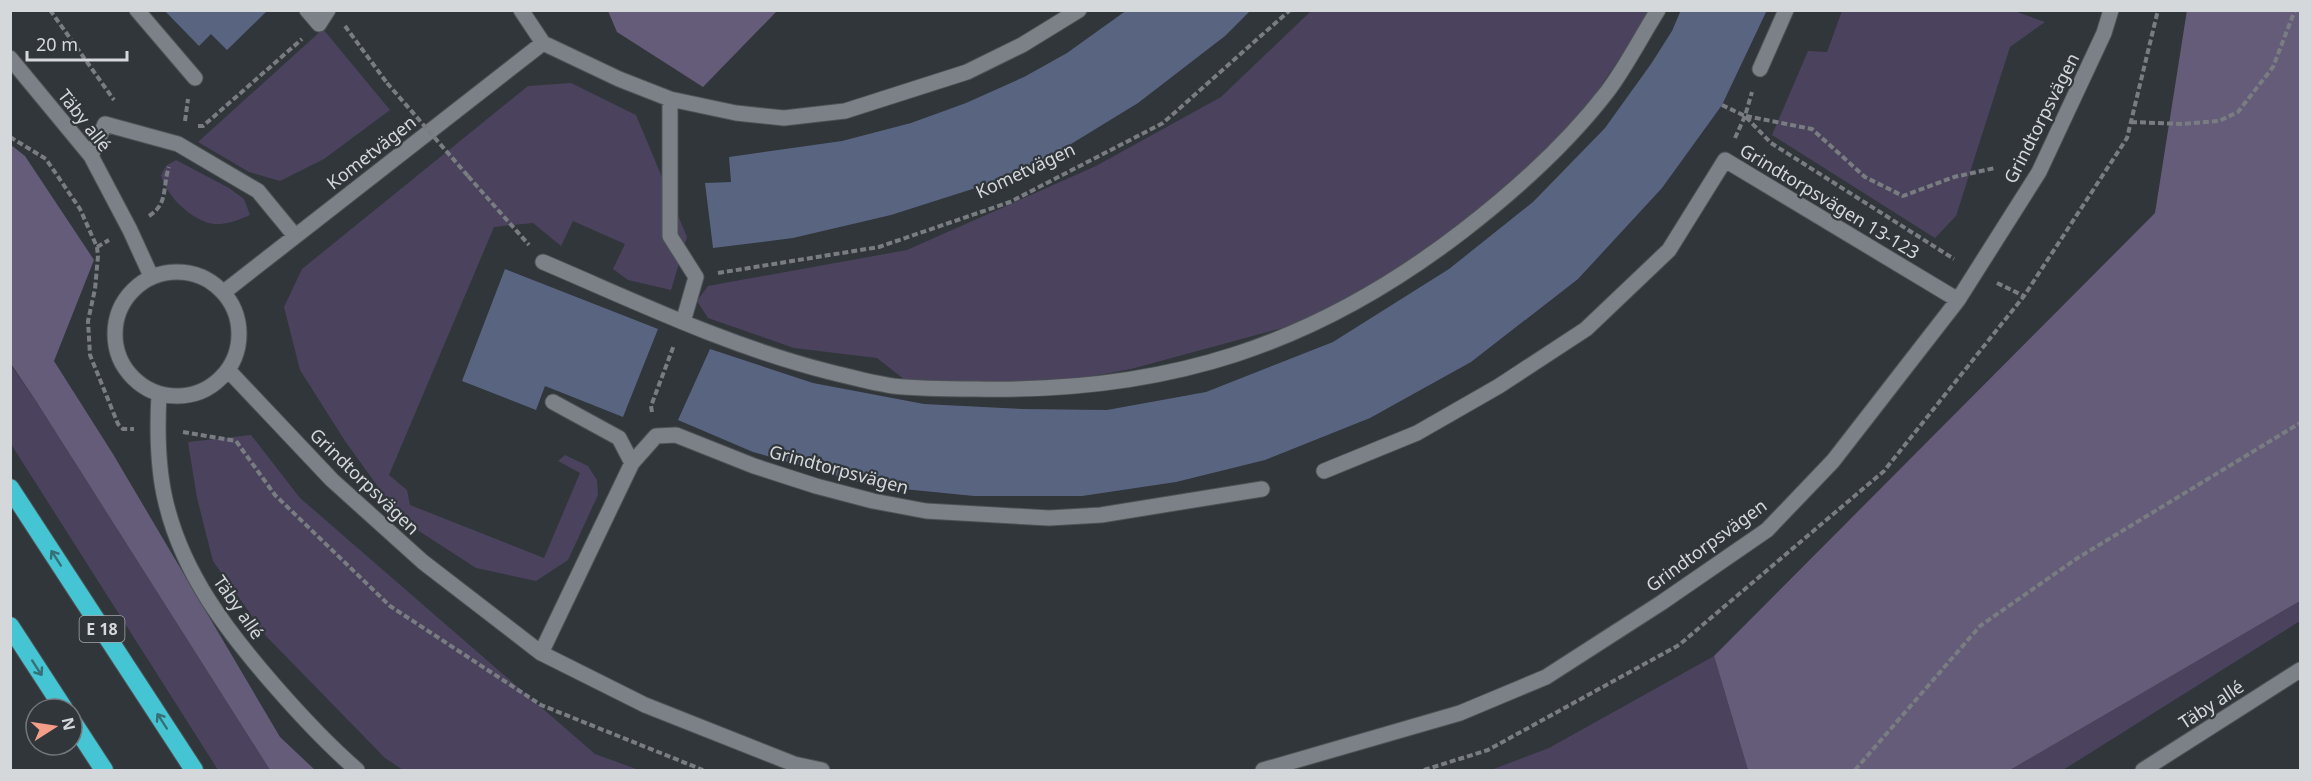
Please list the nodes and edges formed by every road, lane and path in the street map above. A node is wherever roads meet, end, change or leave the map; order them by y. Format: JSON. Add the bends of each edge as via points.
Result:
{"nodes":[{"id":1,"x":50,"y":10,"type":"edge"},
{"id":2,"x":137,"y":10,"type":"edge"},
{"id":3,"x":307,"y":10,"type":"edge"},
{"id":4,"x":328,"y":10,"type":"edge"},
{"id":5,"x":521,"y":10,"type":"edge"},
{"id":6,"x":1078,"y":10,"type":"edge"},
{"id":7,"x":1290,"y":10,"type":"edge"},
{"id":8,"x":1658,"y":10,"type":"edge"},
{"id":9,"x":1786,"y":10,"type":"edge"},
{"id":10,"x":2111,"y":10,"type":"edge"},
{"id":11,"x":2295,"y":10,"type":"edge"},
{"id":12,"x":340,"y":20,"type":"dead end"},
{"id":13,"x":319,"y":24,"type":"junction"},
{"id":14,"x":543,"y":43,"type":"junction"},
{"id":15,"x":10,"y":58,"type":"edge"},
{"id":16,"x":1760,"y":69,"type":"joint"},
{"id":17,"x":195,"y":78,"type":"dead end"},
{"id":18,"x":670,"y":99,"type":"junction"},
{"id":19,"x":115,"y":100,"type":"dead end"},
{"id":20,"x":1722,"y":105,"type":"dead end"},
{"id":21,"x":1745,"y":116,"type":"junction"},
{"id":22,"x":175,"y":122,"type":"dead end"},
{"id":23,"x":2131,"y":122,"type":"dead end"},
{"id":24,"x":185,"y":126,"type":"junction"},
{"id":25,"x":10,"y":137,"type":"edge"},
{"id":26,"x":178,"y":144,"type":"junction"},
{"id":27,"x":90,"y":156,"type":"junction"},
{"id":28,"x":1725,"y":160,"type":"junction"},
{"id":29,"x":1995,"y":168,"type":"dead end"},
{"id":30,"x":158,"y":210,"type":"dead end"},
{"id":31,"x":295,"y":236,"type":"junction"},
{"id":32,"x":543,"y":262,"type":"joint"},
{"id":33,"x":1974,"y":272,"type":"junction"},
{"id":34,"x":151,"y":276,"type":"junction"},
{"id":35,"x":696,"y":277,"type":"junction"},
{"id":36,"x":224,"y":292,"type":"junction"},
{"id":37,"x":2024,"y":296,"type":"dead end"},
{"id":38,"x":1958,"y":300,"type":"junction"},
{"id":39,"x":683,"y":322,"type":"junction"},
{"id":40,"x":228,"y":370,"type":"junction"},
{"id":41,"x":159,"y":394,"type":"junction"},
{"id":42,"x":553,"y":402,"type":"dead end"},
{"id":43,"x":651,"y":406,"type":"dead end"},
{"id":44,"x":2301,"y":423,"type":"edge"},
{"id":45,"x":123,"y":429,"type":"dead end"},
{"id":46,"x":184,"y":432,"type":"dead end"},
{"id":47,"x":632,"y":463,"type":"junction"},
{"id":48,"x":1324,"y":471,"type":"dead end"},
{"id":49,"x":10,"y":488,"type":"edge"},
{"id":50,"x":1262,"y":489,"type":"dead end"},
{"id":51,"x":10,"y":626,"type":"edge"},
{"id":52,"x":541,"y":653,"type":"junction"},
{"id":53,"x":2301,"y":670,"type":"edge"},
{"id":54,"x":56,"y":697,"type":"edge"},
{"id":55,"x":84,"y":740,"type":"edge"},
{"id":56,"x":104,"y":771,"type":"edge"},
{"id":57,"x":194,"y":771,"type":"edge"},
{"id":58,"x":357,"y":771,"type":"edge"},
{"id":59,"x":703,"y":771,"type":"edge"},
{"id":60,"x":822,"y":771,"type":"edge"},
{"id":61,"x":1263,"y":771,"type":"edge"},
{"id":62,"x":1855,"y":771,"type":"edge"},
{"id":63,"x":2143,"y":771,"type":"edge"}],
"edges":[{"from":1,"to":19,"type":"path"},
{"from":2,"to":17,"type":"street"},
{"from":3,"to":13,"type":"street"},
{"from":4,"to":13,"type":"street"},
{"from":5,"to":14,"type":"street"},
{"from":6,"to":18,"type":"street","via":[[1022,45],[967,72],[845,111],[784,118]]},
{"from":7,"to":35,"type":"path","name":"Kometvägen","via":[[1163,123],[1010,202],[879,247]]},
{"from":8,"to":39,"type":"street","via":[[1608,91],[1533,175],[1425,261],[1340,311],[1241,354],[1118,383],[1014,391],[941,389],[892,386],[794,363]]},
{"from":9,"to":16,"type":"street"},
{"from":10,"to":33,"type":"street","name":"Grindtorpsvägen","via":[[2039,172]]},
{"from":11,"to":23,"type":"path","via":[[2272,67],[2238,112],[2219,121]]},
{"from":12,"to":32,"type":"path","bridge":true,"via":[[387,83]]},
{"from":13,"to":24,"type":"path","via":[[203,126]]},
{"from":14,"to":18,"type":"street"},
{"from":14,"to":31,"type":"street","name":"Kometvägen"},
{"from":15,"to":27,"type":"street","name":"Täby allé"},
{"from":16,"to":21,"type":"path"},
{"from":18,"to":35,"type":"street","via":[[670,236]]},
{"from":20,"to":21,"type":"path"},
{"from":21,"to":28,"type":"path"},
{"from":21,"to":29,"type":"path","via":[[1812,129],[1865,177],[1903,196],[1954,177]]},
{"from":21,"to":33,"type":"path","via":[[1771,143]]},
{"from":22,"to":24,"type":"path"},
{"from":24,"to":26,"type":"path"},
{"from":25,"to":45,"type":"path","via":[[46,159],[80,209],[97,247],[95,289],[88,321],[90,355]]},
{"from":26,"to":27,"type":"street","via":[[105,124]]},
{"from":26,"to":30,"type":"path"},
{"from":26,"to":31,"type":"street","via":[[258,191]]},
{"from":27,"to":34,"type":"street","name":"Täby allé"},
{"from":28,"to":38,"type":"street","name":"Grindtorpsvägen 13-123"},
{"from":28,"to":48,"type":"street","name":"Grindtorpsvägen 13-123","via":[[1669,250],[1586,329],[1417,433]]},
{"from":31,"to":36,"type":"street","name":"Kometvägen"},
{"from":32,"to":39,"type":"street"},
{"from":33,"to":37,"type":"path"},
{"from":33,"to":38,"type":"street","name":"Grindtorpsvägen"},
{"from":34,"to":36,"type":"street","via":[[190,273],[212,281]]},
{"from":34,"to":41,"type":"street","via":[[133,289],[120,306],[114,327],[116,349],[125,369],[140,384]]},
{"from":35,"to":39,"type":"street"},
{"from":36,"to":40,"type":"street","via":[[239,322],[240,339]]},
{"from":38,"to":61,"type":"street","name":"Grindtorpsvägen","via":[[1833,461],[1767,530],[1661,603],[1546,677],[1460,713]]},
{"from":39,"to":43,"type":"path"},
{"from":40,"to":41,"type":"street","via":[[215,384],[198,393]]},
{"from":40,"to":52,"type":"street","name":"Grindtorpsvägen","via":[[332,480],[423,562]]},
{"from":41,"to":58,"type":"street","name":"Täby allé","via":[[158,440],[166,504],[204,595],[243,650],[321,738]]},
{"from":42,"to":47,"type":"street","via":[[619,438]]},
{"from":44,"to":62,"type":"path","via":[[2076,559],[1980,626]]},
{"from":46,"to":59,"type":"path","via":[[236,441],[275,495],[408,619],[541,705]]},
{"from":47,"to":50,"type":"street","name":"Grindtorpsvägen","via":[[656,436],[676,435],[754,466],[873,501],[926,511],[991,516],[1101,515]]},
{"from":47,"to":52,"type":"street","name":"Grindtorpsvägen"},
{"from":57,"to":49,"type":"highway","number":"E 18","one_way":true},
{"from":51,"to":54,"type":"highway","one_way":true},
{"from":52,"to":60,"type":"street","name":"Grindtorpsvägen","via":[[645,705],[794,764]]},
{"from":53,"to":63,"type":"street","name":"Täby allé"},
{"from":55,"to":56,"type":"highway"}]}
